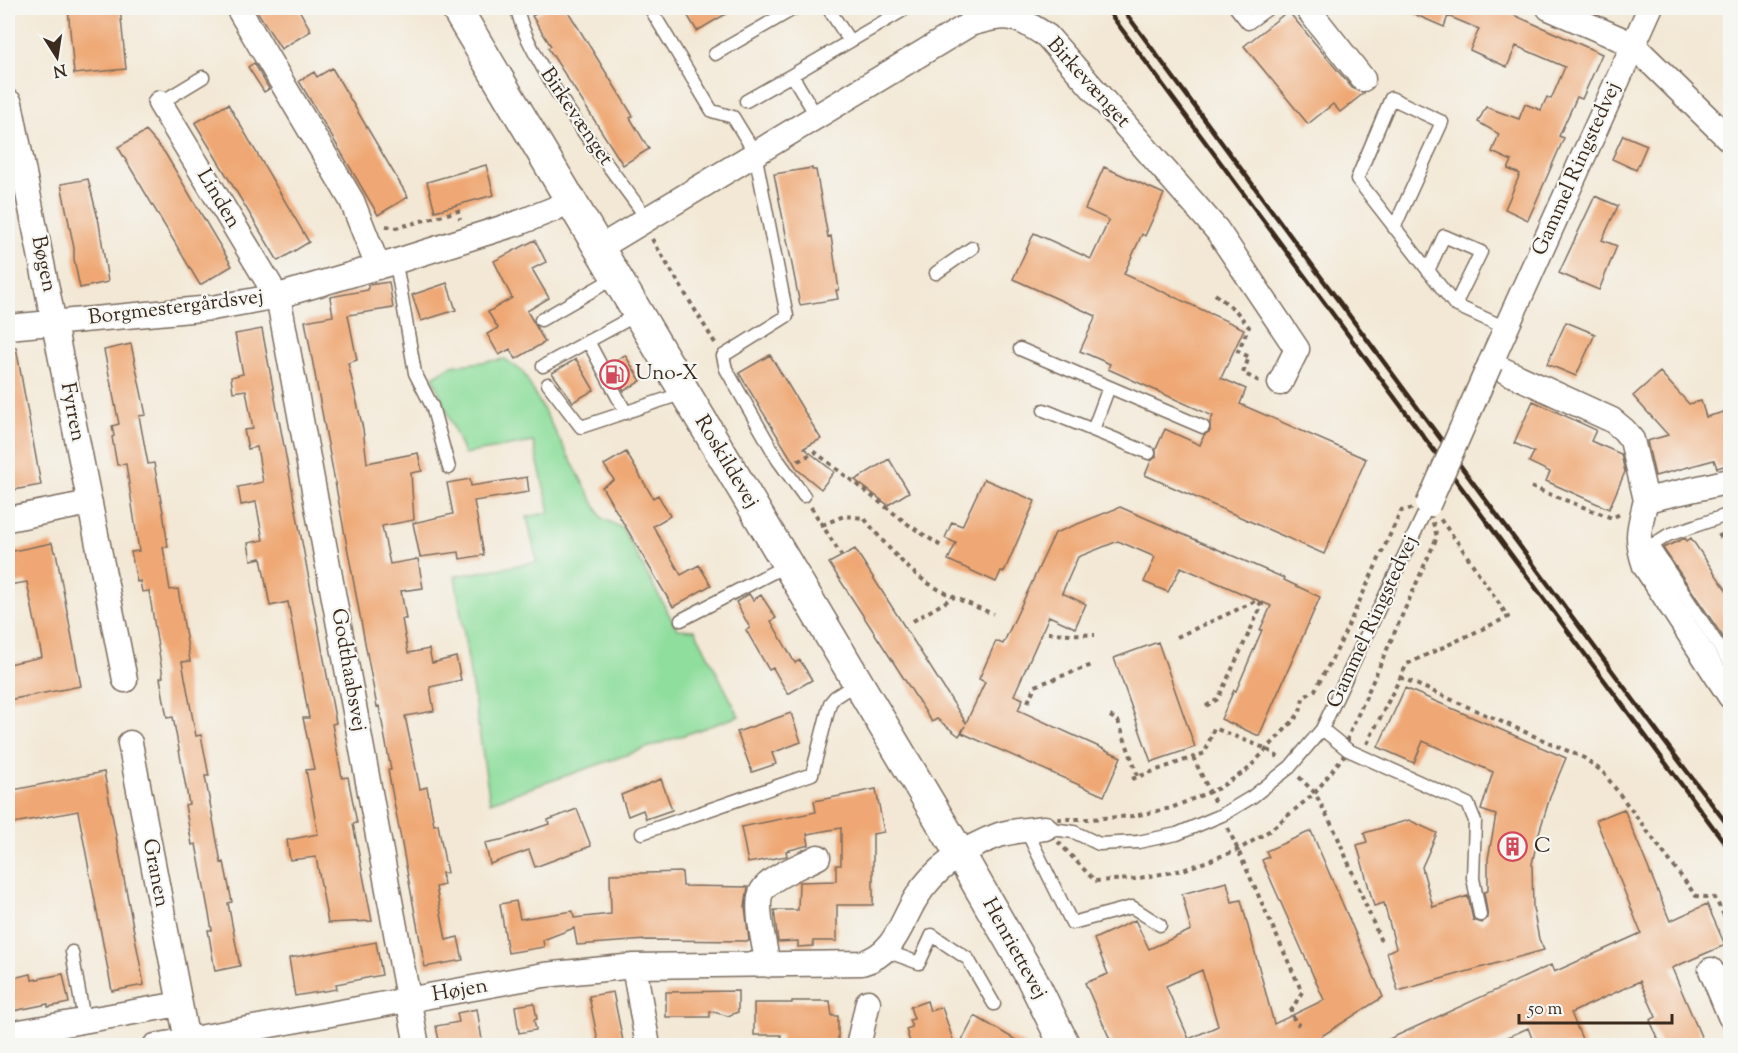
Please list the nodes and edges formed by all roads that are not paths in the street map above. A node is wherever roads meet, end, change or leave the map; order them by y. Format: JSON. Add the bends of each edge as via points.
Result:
{"nodes":[{"id":1,"x":238,"y":8,"type":"edge"},
{"id":2,"x":456,"y":8,"type":"edge"},
{"id":3,"x":517,"y":8,"type":"edge"},
{"id":4,"x":650,"y":8,"type":"edge"},
{"id":5,"x":795,"y":8,"type":"edge"},
{"id":6,"x":828,"y":8,"type":"edge"},
{"id":7,"x":907,"y":8,"type":"edge"},
{"id":8,"x":1236,"y":8,"type":"edge"},
{"id":9,"x":1269,"y":8,"type":"edge"},
{"id":10,"x":1307,"y":8,"type":"edge"},
{"id":11,"x":1549,"y":8,"type":"edge"},
{"id":12,"x":1650,"y":8,"type":"edge"},
{"id":13,"x":849,"y":40,"type":"junction"},
{"id":14,"x":1632,"y":44,"type":"junction"},
{"id":15,"x":715,"y":54,"type":"dead end"},
{"id":16,"x":792,"y":75,"type":"junction"},
{"id":17,"x":203,"y":77,"type":"dead end"},
{"id":18,"x":1363,"y":79,"type":"dead end"},
{"id":19,"x":746,"y":101,"type":"dead end"},
{"id":20,"x":160,"y":103,"type":"joint"},
{"id":21,"x":8,"y":104,"type":"edge"},
{"id":22,"x":817,"y":117,"type":"junction"},
{"id":23,"x":1730,"y":138,"type":"edge"},
{"id":24,"x":755,"y":153,"type":"junction"},
{"id":25,"x":570,"y":199,"type":"junction"},
{"id":26,"x":645,"y":221,"type":"junction"},
{"id":27,"x":1394,"y":228,"type":"junction"},
{"id":28,"x":599,"y":248,"type":"junction"},
{"id":29,"x":972,"y":248,"type":"dead end"},
{"id":30,"x":386,"y":265,"type":"junction"},
{"id":31,"x":1428,"y":271,"type":"junction"},
{"id":32,"x":936,"y":273,"type":"dead end"},
{"id":33,"x":616,"y":277,"type":"junction"},
{"id":34,"x":275,"y":296,"type":"junction"},
{"id":35,"x":1455,"y":305,"type":"junction"},
{"id":36,"x":638,"y":314,"type":"junction"},
{"id":37,"x":542,"y":320,"type":"dead end"},
{"id":38,"x":54,"y":321,"type":"junction"},
{"id":39,"x":8,"y":327,"type":"edge"},
{"id":40,"x":1506,"y":328,"type":"junction"},
{"id":41,"x":588,"y":341,"type":"junction"},
{"id":42,"x":1020,"y":349,"type":"dead end"},
{"id":43,"x":1490,"y":364,"type":"junction"},
{"id":44,"x":543,"y":366,"type":"dead end"},
{"id":45,"x":1280,"y":383,"type":"road end"},
{"id":46,"x":548,"y":384,"type":"dead end"},
{"id":47,"x":1109,"y":387,"type":"junction"},
{"id":48,"x":685,"y":393,"type":"junction"},
{"id":49,"x":1044,"y":410,"type":"dead end"},
{"id":50,"x":626,"y":413,"type":"junction"},
{"id":51,"x":1203,"y":427,"type":"dead end"},
{"id":52,"x":1094,"y":430,"type":"junction"},
{"id":53,"x":1149,"y":453,"type":"dead end"},
{"id":54,"x":449,"y":468,"type":"dead end"},
{"id":55,"x":1731,"y":481,"type":"edge"},
{"id":56,"x":804,"y":496,"type":"road end"},
{"id":57,"x":1646,"y":500,"type":"junction"},
{"id":58,"x":90,"y":503,"type":"junction"},
{"id":59,"x":1430,"y":511,"type":"joint"},
{"id":60,"x":1731,"y":514,"type":"edge"},
{"id":61,"x":8,"y":519,"type":"edge"},
{"id":62,"x":1644,"y":539,"type":"junction"},
{"id":63,"x":787,"y":565,"type":"junction"},
{"id":64,"x":681,"y":620,"type":"dead end"},
{"id":65,"x":1731,"y":663,"type":"edge"},
{"id":66,"x":125,"y":680,"type":"dead end"},
{"id":67,"x":857,"y":683,"type":"junction"},
{"id":68,"x":1731,"y":696,"type":"edge"},
{"id":69,"x":1322,"y":729,"type":"junction"},
{"id":70,"x":130,"y":742,"type":"dead end"},
{"id":71,"x":1035,"y":829,"type":"junction"},
{"id":72,"x":642,"y":832,"type":"dead end"},
{"id":73,"x":960,"y":854,"type":"junction"},
{"id":74,"x":818,"y":857,"type":"dead end"},
{"id":75,"x":1480,"y":915,"type":"dead end"},
{"id":76,"x":1160,"y":925,"type":"dead end"},
{"id":77,"x":886,"y":951,"type":"junction"},
{"id":78,"x":72,"y":952,"type":"dead end"},
{"id":79,"x":768,"y":965,"type":"junction"},
{"id":80,"x":634,"y":966,"type":"junction"},
{"id":81,"x":1711,"y":970,"type":"dead end"},
{"id":82,"x":408,"y":999,"type":"junction"},
{"id":83,"x":868,"y":1002,"type":"dead end"},
{"id":84,"x":180,"y":1004,"type":"junction"},
{"id":85,"x":994,"y":1004,"type":"dead end"},
{"id":86,"x":1731,"y":1016,"type":"edge"},
{"id":87,"x":84,"y":1020,"type":"junction"},
{"id":88,"x":8,"y":1034,"type":"edge"},
{"id":89,"x":188,"y":1042,"type":"edge"},
{"id":90,"x":155,"y":1046,"type":"edge"},
{"id":91,"x":417,"y":1046,"type":"edge"},
{"id":92,"x":648,"y":1046,"type":"edge"},
{"id":93,"x":858,"y":1046,"type":"edge"},
{"id":94,"x":1065,"y":1046,"type":"edge"}],
"edges":[{"from":1,"to":30,"type":"street"},
{"from":2,"to":25,"type":"street","name":"Roskildevej"},
{"from":3,"to":26,"type":"lane","name":"Birkevænget","via":[[520,24],[553,87]]},
{"from":4,"to":24,"type":"lane","via":[[712,111],[733,117]]},
{"from":5,"to":15,"type":"lane"},
{"from":6,"to":13,"type":"lane"},
{"from":7,"to":13,"type":"lane"},
{"from":8,"to":9,"type":"lane","via":[[1248,23]]},
{"from":10,"to":18,"type":"street"},
{"from":11,"to":14,"type":"street"},
{"from":12,"to":14,"type":"street","name":"Gammel Ringstedvej"},
{"from":13,"to":16,"type":"lane"},
{"from":14,"to":23,"type":"street"},
{"from":14,"to":40,"type":"street","name":"Gammel Ringstedvej"},
{"from":16,"to":19,"type":"lane"},
{"from":16,"to":22,"type":"lane"},
{"from":17,"to":20,"type":"lane"},
{"from":20,"to":34,"type":"street","name":"Linden"},
{"from":21,"to":38,"type":"street","name":"Bøgen"},
{"from":22,"to":24,"type":"street","name":"Birkevænget"},
{"from":22,"to":45,"type":"street","name":"Birkevænget","via":[[970,24],[996,17],[1021,19],[1047,36],[1217,230],[1297,349]]},
{"from":24,"to":26,"type":"street","name":"Birkevænget"},
{"from":24,"to":56,"type":"lane","via":[[787,316],[723,356],[726,369]]},
{"from":25,"to":28,"type":"street","name":"Roskildevej"},
{"from":25,"to":30,"type":"street","name":"Borgmestergårdsvej","via":[[521,222]]},
{"from":26,"to":28,"type":"street","name":"Birkevænget"},
{"from":27,"to":27,"type":"lane","via":[[1357,179],[1391,99],[1442,122]]},
{"from":27,"to":31,"type":"lane"},
{"from":28,"to":33,"type":"street","name":"Roskildevej"},
{"from":29,"to":32,"type":"lane"},
{"from":30,"to":34,"type":"street","name":"Borgmestergårdsvej"},
{"from":30,"to":54,"type":"lane","via":[[398,275],[415,373],[432,406]]},
{"from":31,"to":35,"type":"lane"},
{"from":31,"to":35,"type":"lane","via":[[1444,236],[1481,252]]},
{"from":33,"to":36,"type":"street","name":"Roskildevej"},
{"from":33,"to":37,"type":"lane"},
{"from":34,"to":38,"type":"street","name":"Borgmestergårdsvej","via":[[212,308]]},
{"from":34,"to":82,"type":"street","name":"Godthaabsvej"},
{"from":35,"to":40,"type":"lane"},
{"from":36,"to":41,"type":"lane"},
{"from":36,"to":48,"type":"street","name":"Roskildevej"},
{"from":38,"to":39,"type":"street","name":"Borgmestergårdsvej"},
{"from":38,"to":58,"type":"street","name":"Fyrren"},
{"from":40,"to":43,"type":"street","name":"Gammel Ringstedvej"},
{"from":41,"to":44,"type":"lane"},
{"from":41,"to":50,"type":"lane"},
{"from":42,"to":47,"type":"lane"},
{"from":43,"to":57,"type":"street","via":[[1612,420],[1624,430],[1632,440]]},
{"from":43,"to":59,"type":"street","name":"Gammel Ringstedvej","bridge":true},
{"from":46,"to":50,"type":"lane","via":[[581,428]]},
{"from":47,"to":51,"type":"lane"},
{"from":47,"to":52,"type":"lane"},
{"from":48,"to":50,"type":"lane"},
{"from":48,"to":63,"type":"street","name":"Roskildevej"},
{"from":49,"to":52,"type":"lane"},
{"from":52,"to":53,"type":"lane"},
{"from":55,"to":57,"type":"street"},
{"from":57,"to":62,"type":"street"},
{"from":58,"to":61,"type":"street"},
{"from":58,"to":66,"type":"street","name":"Fyrren"},
{"from":59,"to":69,"type":"lane","name":"Gammel Ringstedvej"},
{"from":60,"to":62,"type":"lane"},
{"from":62,"to":65,"type":"lane"},
{"from":62,"to":68,"type":"street","via":[[1638,545],[1645,566]]},
{"from":63,"to":64,"type":"lane"},
{"from":63,"to":67,"type":"street","name":"Roskildevej"},
{"from":67,"to":72,"type":"lane","via":[[830,703],[812,774]]},
{"from":67,"to":73,"type":"street","name":"Roskildevej"},
{"from":69,"to":71,"type":"lane","via":[[1290,767],[1252,797],[1178,834],[1099,844],[1074,832]]},
{"from":69,"to":75,"type":"lane","name":"Gammel Ringstedvej","via":[[1360,757],[1468,804],[1475,821],[1473,878]]},
{"from":70,"to":84,"type":"street","name":"Granen"},
{"from":71,"to":73,"type":"street","via":[[1000,834]]},
{"from":71,"to":76,"type":"lane","via":[[1072,923],[1132,907]]},
{"from":73,"to":77,"type":"street","via":[[928,881]]},
{"from":73,"to":94,"type":"street","name":"Henriettevej","via":[[1032,979]]},
{"from":74,"to":79,"type":"street","via":[[773,880],[762,891],[759,903]]},
{"from":77,"to":79,"type":"street","name":"Højen","via":[[874,960],[856,964]]},
{"from":77,"to":85,"type":"lane","via":[[919,963],[932,935],[968,959]]},
{"from":78,"to":87,"type":"lane"},
{"from":79,"to":80,"type":"street","name":"Højen"},
{"from":80,"to":82,"type":"street","name":"Højen","via":[[544,975]]},
{"from":80,"to":92,"type":"street"},
{"from":81,"to":86,"type":"street"},
{"from":82,"to":89,"type":"street","name":"Højen"},
{"from":82,"to":91,"type":"street","name":"Godthaabsvej"},
{"from":83,"to":93,"type":"street"},
{"from":84,"to":87,"type":"street"},
{"from":84,"to":89,"type":"street","name":"Granen"},
{"from":87,"to":88,"type":"street"},
{"from":89,"to":90,"type":"street","name":"Højen"}]}
